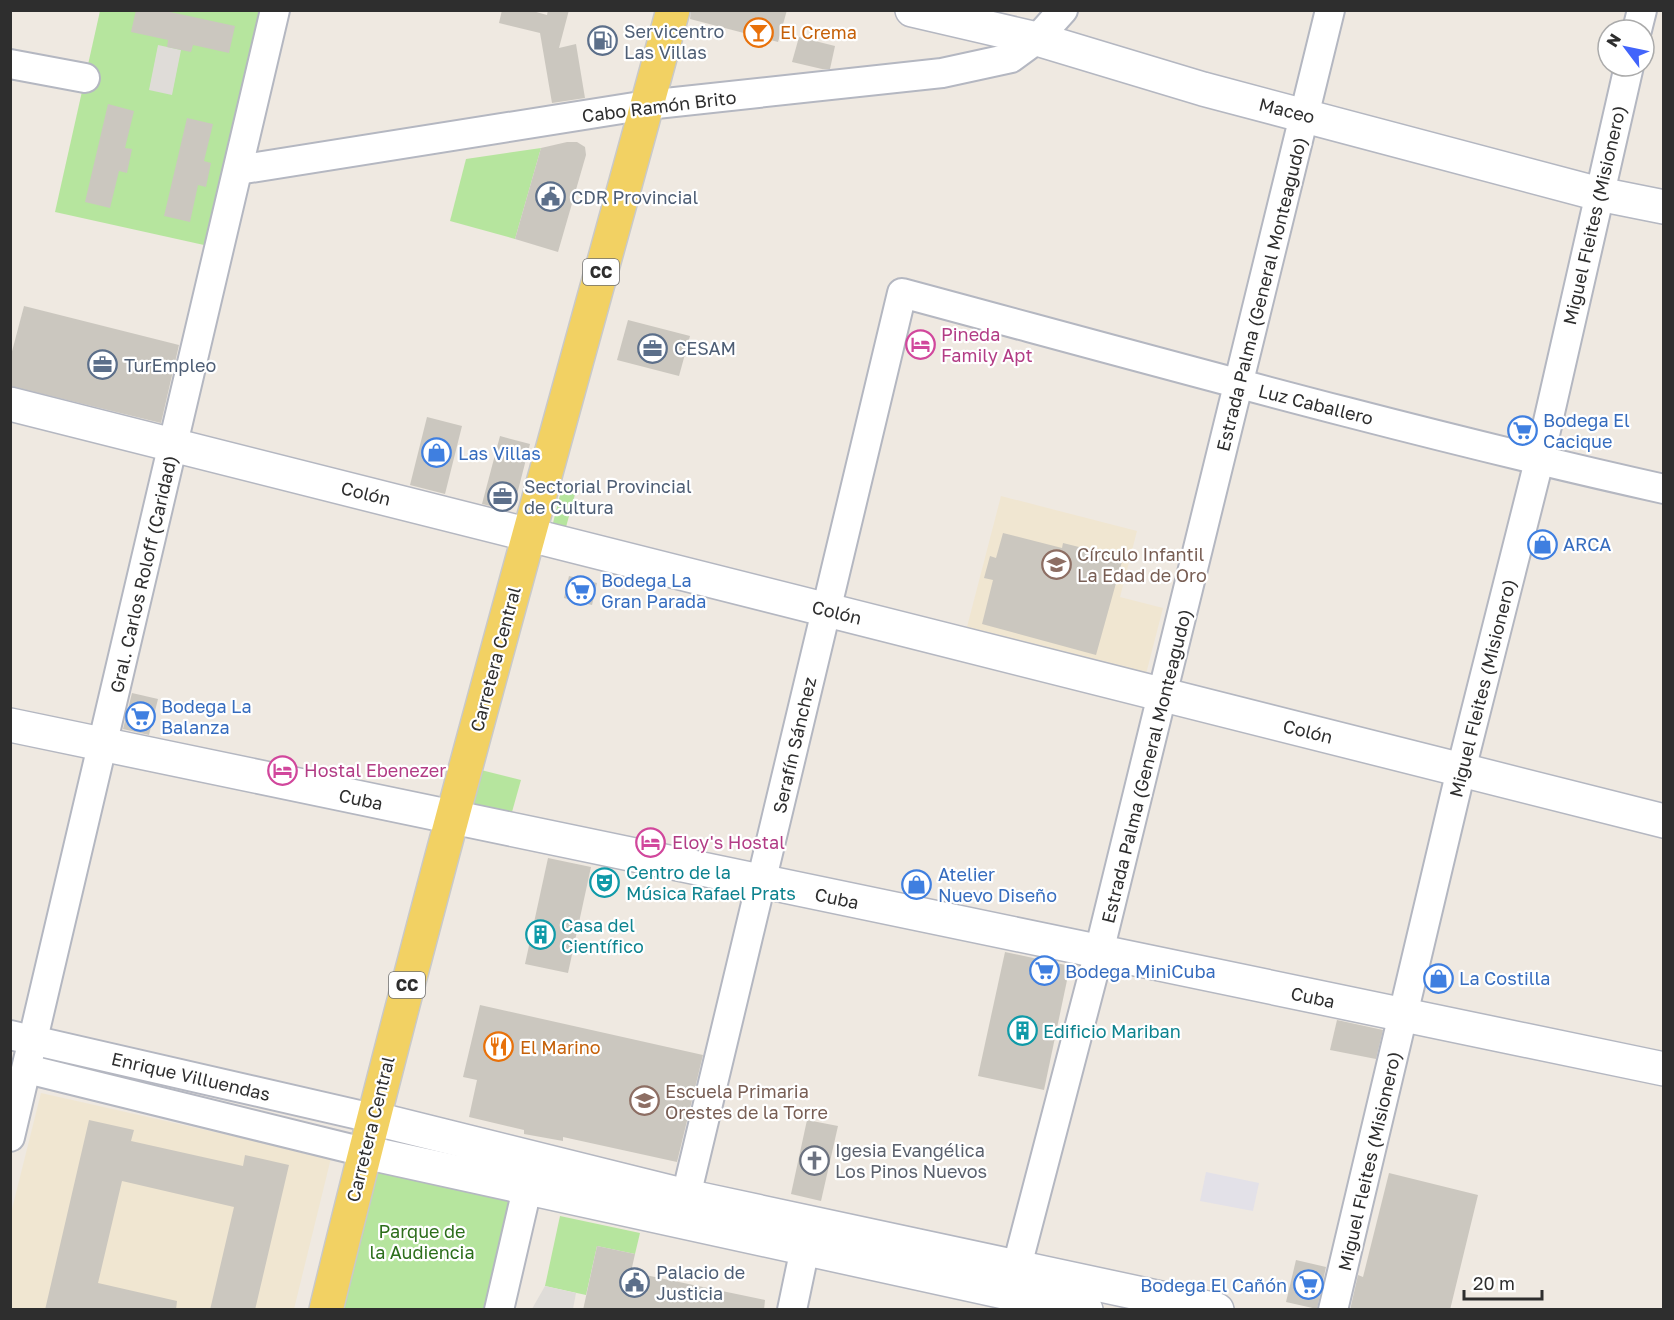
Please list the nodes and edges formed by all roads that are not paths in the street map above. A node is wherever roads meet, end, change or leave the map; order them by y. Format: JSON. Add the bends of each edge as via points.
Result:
{"nodes":[{"id":1,"x":275,"y":10,"type":"edge"},
{"id":2,"x":673,"y":10,"type":"edge"},
{"id":3,"x":912,"y":10,"type":"edge"},
{"id":4,"x":1063,"y":10,"type":"edge"},
{"id":5,"x":1330,"y":10,"type":"edge"},
{"id":6,"x":1037,"y":39,"type":"junction"},
{"id":7,"x":10,"y":64,"type":"edge"},
{"id":8,"x":85,"y":78,"type":"dead end"},
{"id":9,"x":1626,"y":78,"type":"edge"},
{"id":10,"x":647,"y":105,"type":"junction"},
{"id":11,"x":1304,"y":114,"type":"junction"},
{"id":12,"x":238,"y":170,"type":"junction"},
{"id":13,"x":1599,"y":194,"type":"junction"},
{"id":14,"x":1664,"y":207,"type":"edge"},
{"id":15,"x":902,"y":293,"type":"joint"},
{"id":16,"x":1240,"y":384,"type":"junction"},
{"id":17,"x":10,"y":404,"type":"edge"},
{"id":18,"x":173,"y":445,"type":"junction"},
{"id":19,"x":1539,"y":461,"type":"junction"},
{"id":20,"x":1664,"y":489,"type":"edge"},
{"id":21,"x":530,"y":533,"type":"junction"},
{"id":22,"x":826,"y":609,"type":"junction"},
{"id":23,"x":1163,"y":694,"type":"junction"},
{"id":24,"x":10,"y":726,"type":"edge"},
{"id":25,"x":103,"y":745,"type":"junction"},
{"id":26,"x":1461,"y":770,"type":"junction"},
{"id":27,"x":451,"y":818,"type":"junction"},
{"id":28,"x":1664,"y":821,"type":"edge"},
{"id":29,"x":761,"y":882,"type":"junction"},
{"id":30,"x":1100,"y":952,"type":"junction"},
{"id":31,"x":1403,"y":1015,"type":"junction"},
{"id":32,"x":22,"y":1038,"type":"edge"},
{"id":33,"x":27,"y":1069,"type":"junction"},
{"id":34,"x":1664,"y":1069,"type":"edge"},
{"id":35,"x":372,"y":1118,"type":"junction"},
{"id":36,"x":10,"y":1137,"type":"edge"},
{"id":37,"x":364,"y":1152,"type":"junction"},
{"id":38,"x":527,"y":1189,"type":"junction"},
{"id":39,"x":686,"y":1196,"type":"junction"},
{"id":40,"x":805,"y":1248,"type":"junction"},
{"id":41,"x":1011,"y":1290,"type":"edge"},
{"id":42,"x":326,"y":1310,"type":"edge"},
{"id":43,"x":499,"y":1310,"type":"edge"},
{"id":44,"x":792,"y":1310,"type":"edge"},
{"id":45,"x":1086,"y":1310,"type":"edge"},
{"id":46,"x":1217,"y":1310,"type":"edge"},
{"id":47,"x":1333,"y":1310,"type":"edge"}],
"edges":[{"from":1,"to":12,"type":"street","name":"Gral. Carlos Roloff (Caridad)"},
{"from":2,"to":10,"type":"main road","name":"Carretera Central","number":"CC"},
{"from":3,"to":6,"type":"main road","name":"Maceo"},
{"from":4,"to":6,"type":"street","name":"Cabo Ramón Brito"},
{"from":5,"to":11,"type":"street","name":"Estrada Palma (General Monteagudo)"},
{"from":6,"to":10,"type":"street","name":"Cabo Ramón Brito","via":[[1011,58],[942,73]]},
{"from":6,"to":11,"type":"main road","name":"Maceo","via":[[1203,89]]},
{"from":7,"to":8,"type":"street"},
{"from":9,"to":13,"type":"street","name":"Miguel Fleites (Misionero)"},
{"from":10,"to":12,"type":"street","name":"Cabo Ramón Brito"},
{"from":10,"to":21,"type":"main road","name":"Carretera Central","number":"CC"},
{"from":11,"to":13,"type":"main road","name":"Maceo"},
{"from":11,"to":16,"type":"street","name":"Estrada Palma (General Monteagudo)"},
{"from":12,"to":18,"type":"street","name":"Gral. Carlos Roloff (Caridad)"},
{"from":13,"to":14,"type":"main road","name":"Maceo"},
{"from":13,"to":19,"type":"street","name":"Miguel Fleites (Misionero)"},
{"from":15,"to":16,"type":"street","name":"Luz Caballero"},
{"from":15,"to":22,"type":"street","name":"Serafín Sánchez"},
{"from":16,"to":19,"type":"street","name":"Luz Caballero"},
{"from":16,"to":23,"type":"street","name":"Estrada Palma (General Monteagudo)"},
{"from":17,"to":18,"type":"main road","name":"Colón"},
{"from":18,"to":21,"type":"main road","name":"Colón"},
{"from":18,"to":25,"type":"street","name":"Gral. Carlos Roloff (Caridad)"},
{"from":19,"to":20,"type":"street","name":"Luz Caballero"},
{"from":19,"to":26,"type":"street","name":"Miguel Fleites (Misionero)"},
{"from":21,"to":22,"type":"main road","name":"Colón"},
{"from":21,"to":27,"type":"main road","name":"Carretera Central","number":"CC"},
{"from":22,"to":23,"type":"main road","name":"Colón"},
{"from":22,"to":29,"type":"street","name":"Serafín Sánchez"},
{"from":23,"to":26,"type":"main road","name":"Colón"},
{"from":23,"to":30,"type":"street","name":"Estrada Palma (General Monteagudo)"},
{"from":24,"to":25,"type":"main road","name":"Cuba"},
{"from":25,"to":27,"type":"main road","name":"Cuba"},
{"from":25,"to":32,"type":"street","name":"Gral. Carlos Roloff (Caridad)"},
{"from":26,"to":28,"type":"main road","name":"Colón"},
{"from":26,"to":31,"type":"street","name":"Miguel Fleites (Misionero)"},
{"from":27,"to":29,"type":"main road","name":"Cuba"},
{"from":27,"to":35,"type":"main road","name":"Carretera Central","number":"CC"},
{"from":29,"to":30,"type":"main road","name":"Cuba"},
{"from":29,"to":39,"type":"street","name":"Serafín Sánchez"},
{"from":30,"to":31,"type":"main road","name":"Cuba"},
{"from":30,"to":41,"type":"street","name":"Estrada Palma (General Monteagudo)"},
{"from":31,"to":34,"type":"main road","name":"Cuba"},
{"from":31,"to":47,"type":"street","name":"Miguel Fleites (Misionero)"},
{"from":32,"to":33,"type":"street","name":"Gral. Carlos Roloff (Caridad)"},
{"from":32,"to":35,"type":"street","name":"Enrique Villuendas"},
{"from":33,"to":36,"type":"street","name":"Gral. Carlos Roloff (Caridad)"},
{"from":33,"to":37,"type":"street","name":"Enrique Villuendas"},
{"from":35,"to":37,"type":"main road","name":"Carretera Central","number":"CC"},
{"from":35,"to":39,"type":"main road"},
{"from":37,"to":38,"type":"main road"},
{"from":37,"to":42,"type":"main road","name":"Carretera Central","number":"CC"},
{"from":38,"to":40,"type":"main road"},
{"from":38,"to":43,"type":"street"},
{"from":39,"to":41,"type":"main road"},
{"from":40,"to":41,"type":"main road"},
{"from":40,"to":44,"type":"street"},
{"from":41,"to":45,"type":"main road"},
{"from":41,"to":46,"type":"main road"}]}
